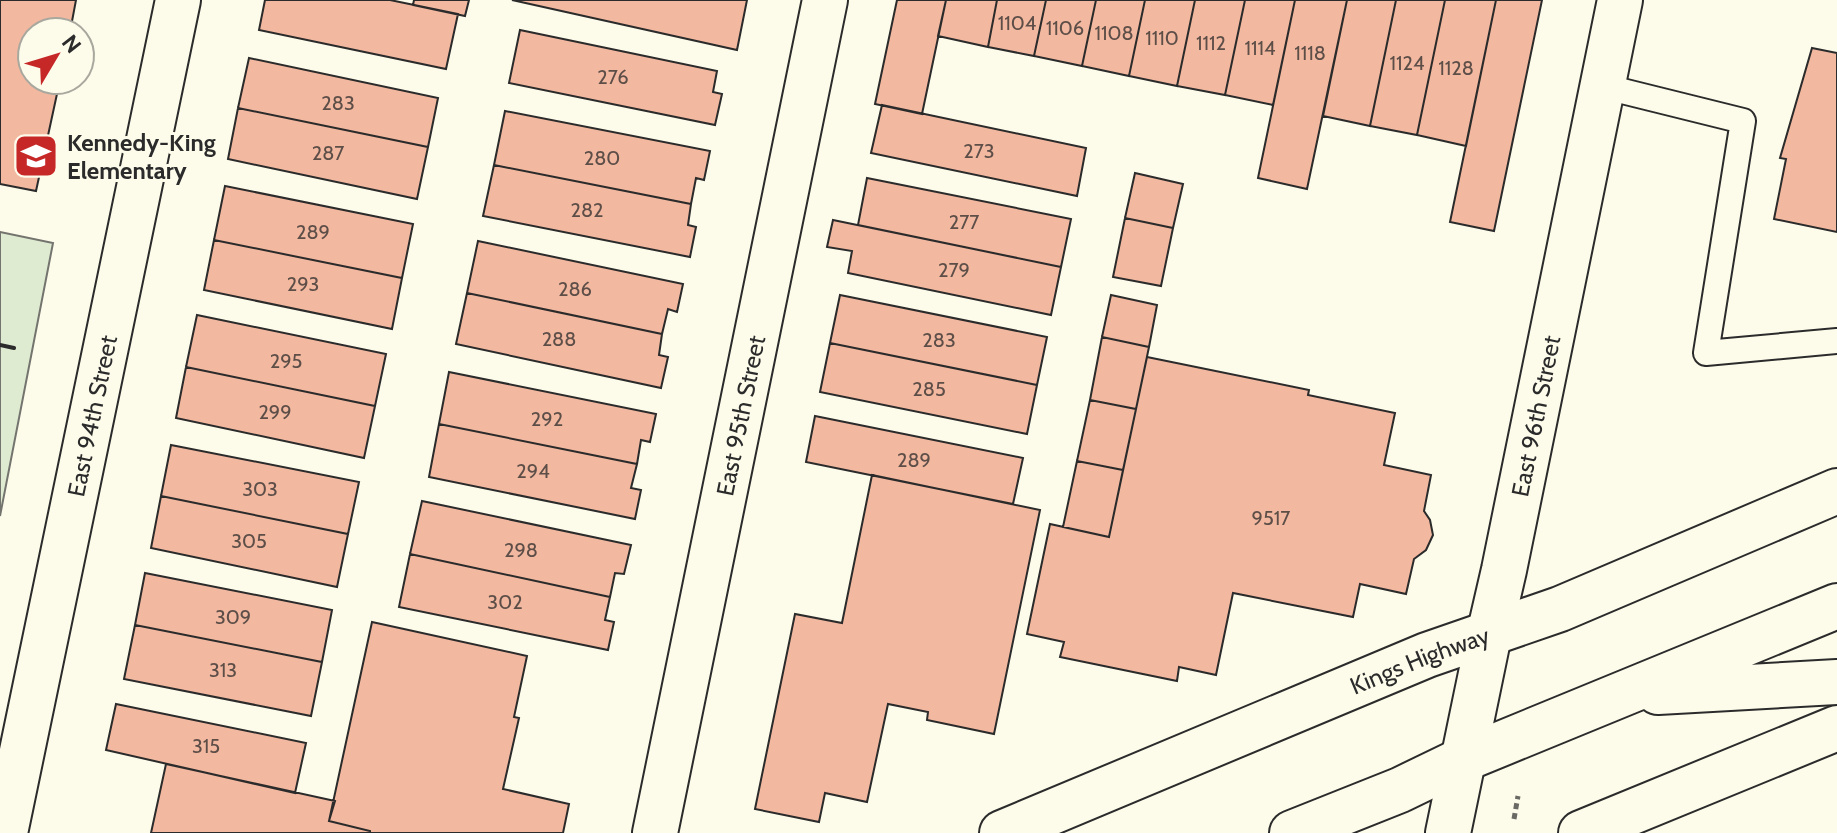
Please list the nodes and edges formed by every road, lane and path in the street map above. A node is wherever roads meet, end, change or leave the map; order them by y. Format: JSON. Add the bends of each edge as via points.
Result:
{"nodes":[{"id":1,"x":178,"y":0,"type":"edge"},
{"id":2,"x":825,"y":0,"type":"edge"},
{"id":3,"x":1620,"y":0,"type":"edge"},
{"id":4,"x":1602,"y":86,"type":"junction"},
{"id":5,"x":1837,"y":341,"type":"edge"},
{"id":6,"x":1837,"y":491,"type":"edge"},
{"id":7,"x":1837,"y":606,"type":"edge"},
{"id":8,"x":1489,"y":635,"type":"junction"},
{"id":9,"x":1837,"y":682,"type":"edge"},
{"id":10,"x":1623,"y":694,"type":"junction"},
{"id":11,"x":1837,"y":728,"type":"edge"},
{"id":12,"x":1464,"y":759,"type":"junction"},
{"id":13,"x":1518,"y":796,"type":"dead end"},
{"id":14,"x":1514,"y":819,"type":"dead end"},
{"id":15,"x":5,"y":833,"type":"edge"},
{"id":16,"x":655,"y":833,"type":"edge"},
{"id":17,"x":1002,"y":833,"type":"edge"},
{"id":18,"x":1292,"y":833,"type":"edge"},
{"id":19,"x":1448,"y":833,"type":"edge"},
{"id":20,"x":1581,"y":833,"type":"edge"}],
"edges":[{"from":1,"to":15,"type":"street","name":"East 94th Street"},
{"from":2,"to":16,"type":"street","name":"East 95th Street"},
{"from":3,"to":4,"type":"street","name":"East 96th Street"},
{"from":4,"to":5,"type":"lane","via":[[1743,121],[1706,353]]},
{"from":4,"to":8,"type":"street","name":"East 96th Street"},
{"from":6,"to":8,"type":"street","name":"Kings Highway"},
{"from":7,"to":10,"type":"street"},
{"from":8,"to":12,"type":"street","name":"East 96th Street"},
{"from":8,"to":17,"type":"street","name":"Kings Highway","via":[[1427,655]]},
{"from":9,"to":10,"type":"street"},
{"from":10,"to":12,"type":"street"},
{"from":11,"to":20,"type":"street"},
{"from":12,"to":18,"type":"street"},
{"from":12,"to":19,"type":"street","name":"East 96th Street"},
{"from":13,"to":14,"type":"path"}]}
